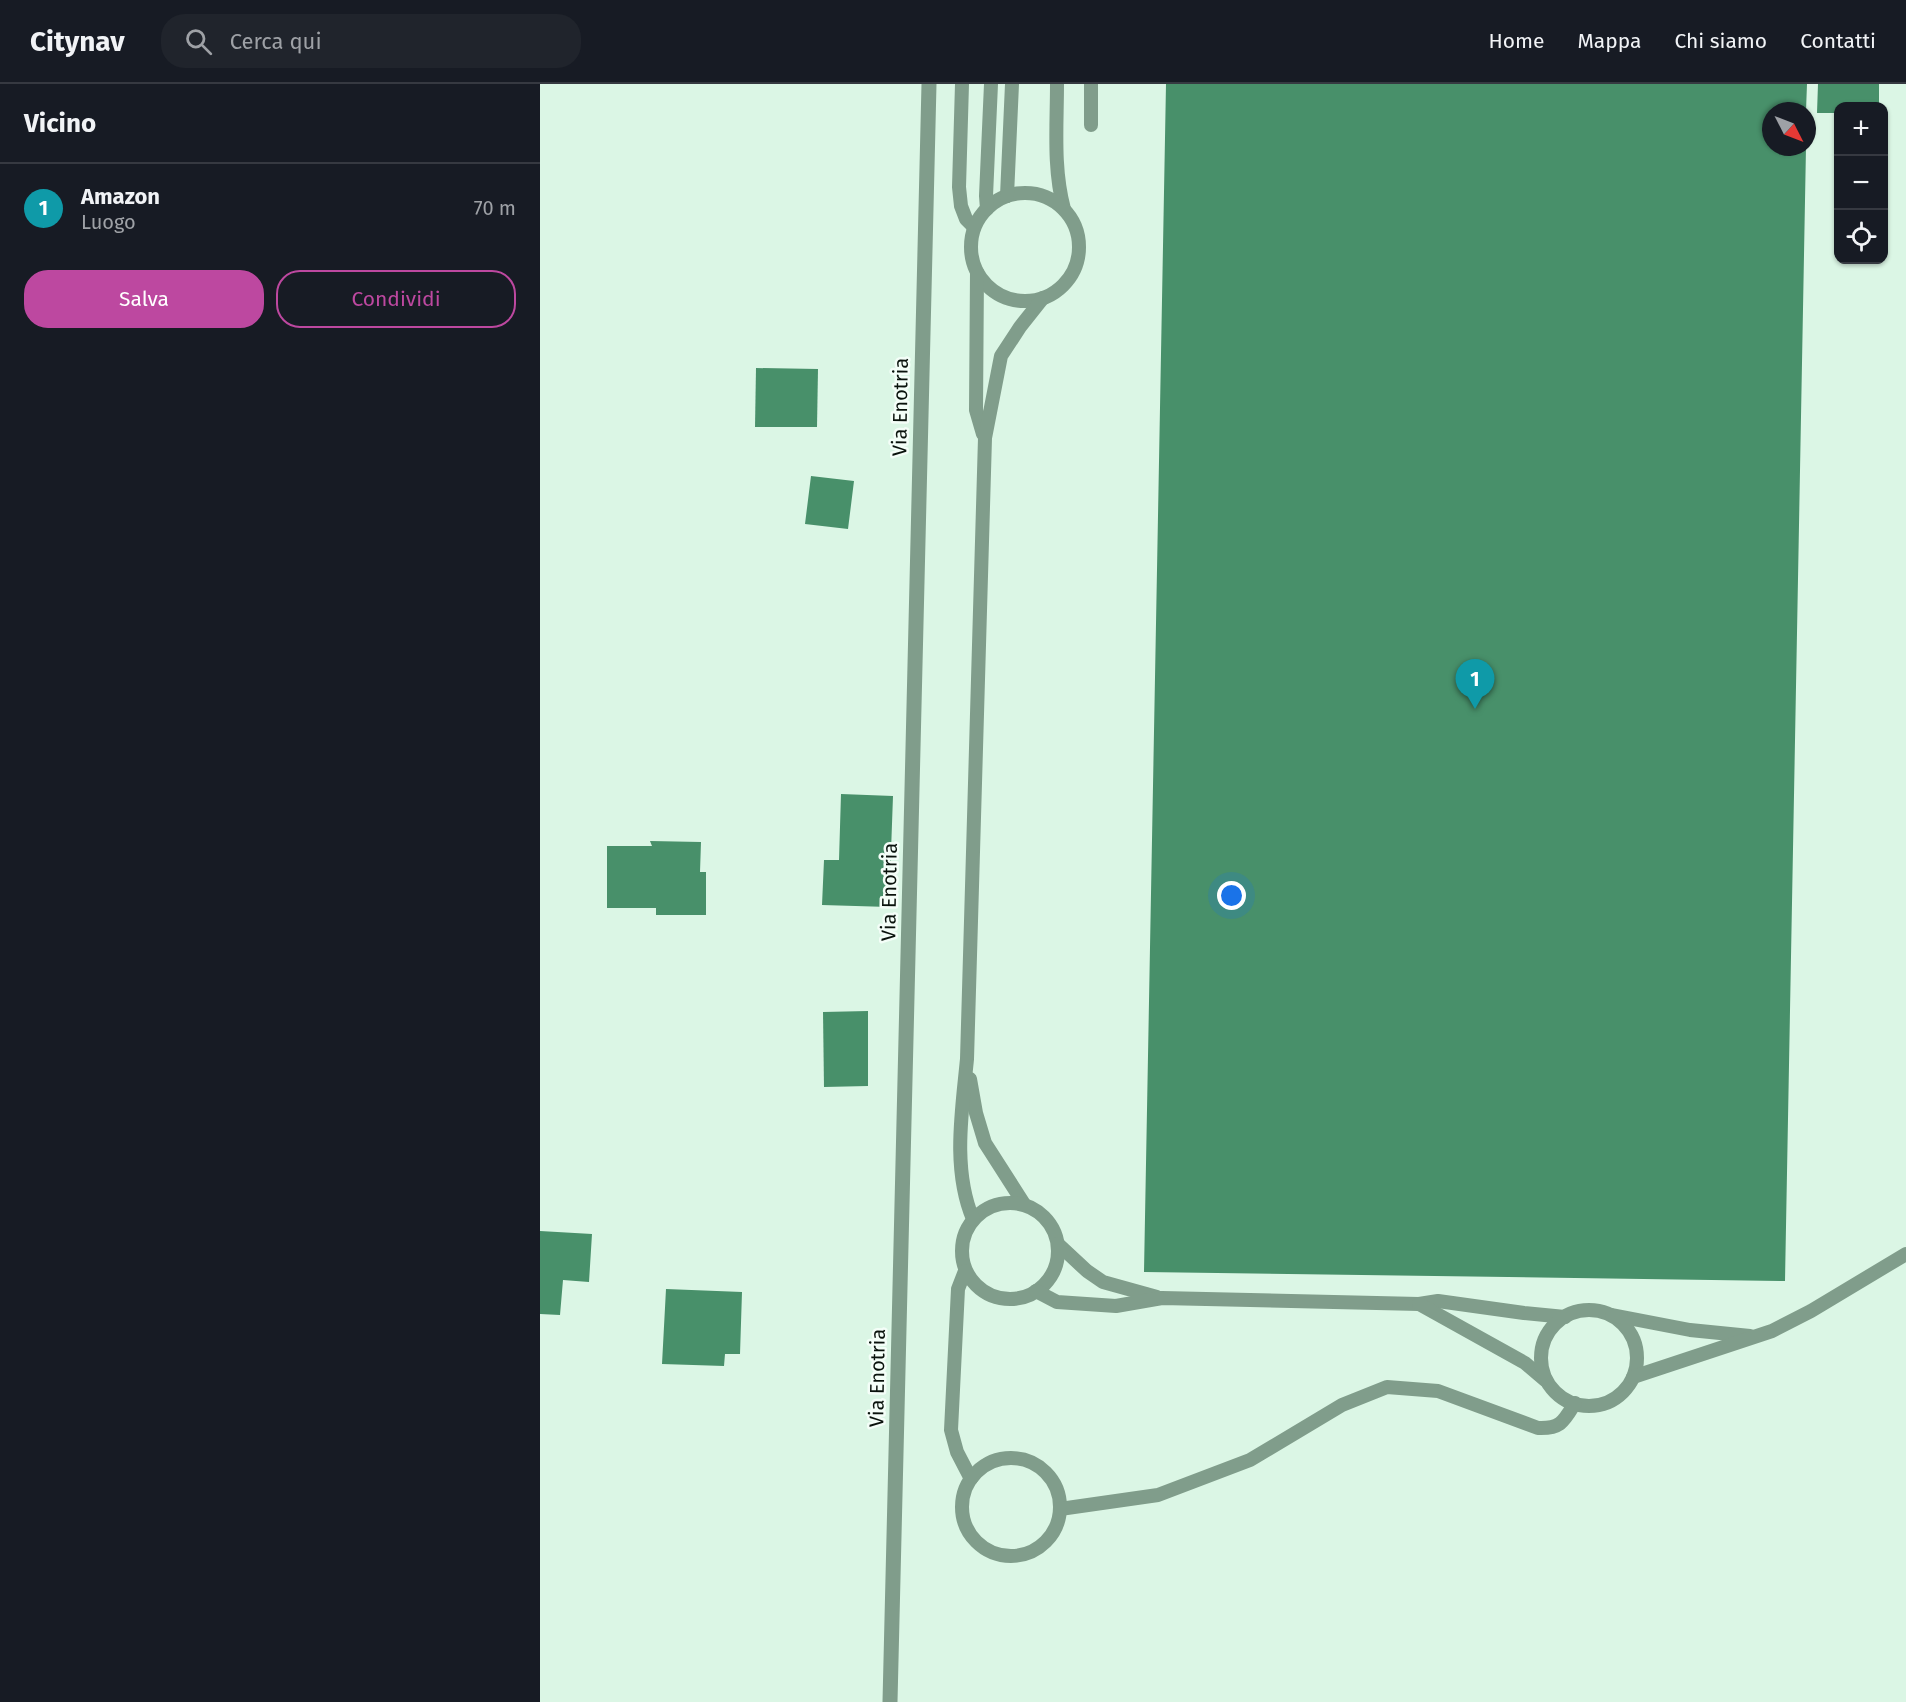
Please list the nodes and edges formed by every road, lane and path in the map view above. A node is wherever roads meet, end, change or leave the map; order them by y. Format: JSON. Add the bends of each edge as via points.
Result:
{"nodes":[{"id":1,"x":929,"y":84,"type":"edge"},
{"id":2,"x":962,"y":84,"type":"edge"},
{"id":3,"x":991,"y":84,"type":"edge"},
{"id":4,"x":1012,"y":84,"type":"edge"},
{"id":5,"x":1057,"y":84,"type":"edge"},
{"id":6,"x":1091,"y":84,"type":"edge"},
{"id":7,"x":1091,"y":125,"type":"dead end"},
{"id":8,"x":1007,"y":196,"type":"junction"},
{"id":9,"x":987,"y":209,"type":"junction"},
{"id":10,"x":1064,"y":209,"type":"junction"},
{"id":11,"x":974,"y":227,"type":"junction"},
{"id":12,"x":977,"y":272,"type":"junction"},
{"id":13,"x":1043,"y":298,"type":"junction"},
{"id":14,"x":985,"y":438,"type":"junction"},
{"id":15,"x":967,"y":1059,"type":"junction"},
{"id":16,"x":1024,"y":1204,"type":"junction"},
{"id":17,"x":973,"y":1219,"type":"junction"},
{"id":18,"x":1058,"y":1244,"type":"junction"},
{"id":19,"x":1906,"y":1254,"type":"edge"},
{"id":20,"x":965,"y":1271,"type":"junction"},
{"id":21,"x":1036,"y":1292,"type":"junction"},
{"id":22,"x":1162,"y":1298,"type":"junction"},
{"id":23,"x":1419,"y":1304,"type":"junction"},
{"id":24,"x":1608,"y":1314,"type":"junction"},
{"id":25,"x":1565,"y":1317,"type":"junction"},
{"id":26,"x":1752,"y":1336,"type":"junction"},
{"id":27,"x":1633,"y":1377,"type":"junction"},
{"id":28,"x":1548,"y":1383,"type":"junction"},
{"id":29,"x":1575,"y":1403,"type":"junction"},
{"id":30,"x":971,"y":1479,"type":"junction"},
{"id":31,"x":1060,"y":1509,"type":"junction"},
{"id":32,"x":890,"y":1702,"type":"edge"}],
"edges":[{"from":1,"to":32,"type":"street","name":"Via Enotria"},
{"from":2,"to":11,"type":"lane","via":[[960,196],[966,219]]},
{"from":3,"to":9,"type":"lane"},
{"from":4,"to":8,"type":"lane"},
{"from":5,"to":10,"type":"lane","via":[[1056,144]]},
{"from":6,"to":7,"type":"lane"},
{"from":8,"to":9,"type":"lane"},
{"from":8,"to":10,"type":"lane","via":[[1037,194]]},
{"from":9,"to":11,"type":"lane"},
{"from":10,"to":13,"type":"lane","via":[[1078,236],[1077,259],[1068,280]]},
{"from":11,"to":12,"type":"lane","via":[[971,243]]},
{"from":12,"to":13,"type":"lane","via":[[986,285],[1013,300]]},
{"from":12,"to":14,"type":"lane","via":[[976,410]]},
{"from":13,"to":14,"type":"lane","via":[[1001,356]]},
{"from":14,"to":15,"type":"lane"},
{"from":15,"to":16,"type":"lane","via":[[985,1143]]},
{"from":15,"to":17,"type":"lane","via":[[961,1171]]},
{"from":16,"to":17,"type":"lane","via":[[996,1204]]},
{"from":16,"to":18,"type":"lane","via":[[1047,1219]]},
{"from":17,"to":20,"type":"lane","via":[[962,1244]]},
{"from":18,"to":21,"type":"lane","via":[[1054,1271]]},
{"from":18,"to":22,"type":"lane","via":[[1104,1282]]},
{"from":19,"to":26,"type":"lane","via":[[1810,1311]]},
{"from":20,"to":21,"type":"lane","via":[[973,1283],[996,1297],[1023,1298]]},
{"from":20,"to":30,"type":"lane","via":[[958,1289],[951,1430]]},
{"from":21,"to":22,"type":"lane","via":[[1057,1302],[1116,1306]]},
{"from":22,"to":23,"type":"lane"},
{"from":23,"to":25,"type":"lane","via":[[1438,1301]]},
{"from":23,"to":28,"type":"lane","via":[[1525,1363]]},
{"from":24,"to":25,"type":"lane","via":[[1579,1311]]},
{"from":24,"to":26,"type":"lane","via":[[1690,1330]]},
{"from":24,"to":27,"type":"lane","via":[[1621,1322],[1636,1348]]},
{"from":25,"to":28,"type":"lane","via":[[1553,1326],[1541,1353]]},
{"from":26,"to":27,"type":"lane"},
{"from":27,"to":29,"type":"lane","via":[[1613,1400],[1599,1405]]},
{"from":28,"to":29,"type":"lane","via":[[1557,1394]]},
{"from":29,"to":31,"type":"lane","via":[[1559,1425],[1538,1428],[1438,1391],[1387,1387],[1342,1405],[1250,1460],[1158,1495]]},
{"from":30,"to":31,"type":"lane","via":[[980,1469],[1006,1458],[1033,1463],[1053,1482]]},
{"from":30,"to":31,"type":"lane","via":[[962,1505],[963,1519],[968,1532],[988,1551],[1015,1556],[1029,1552],[1050,1535]]}]}
